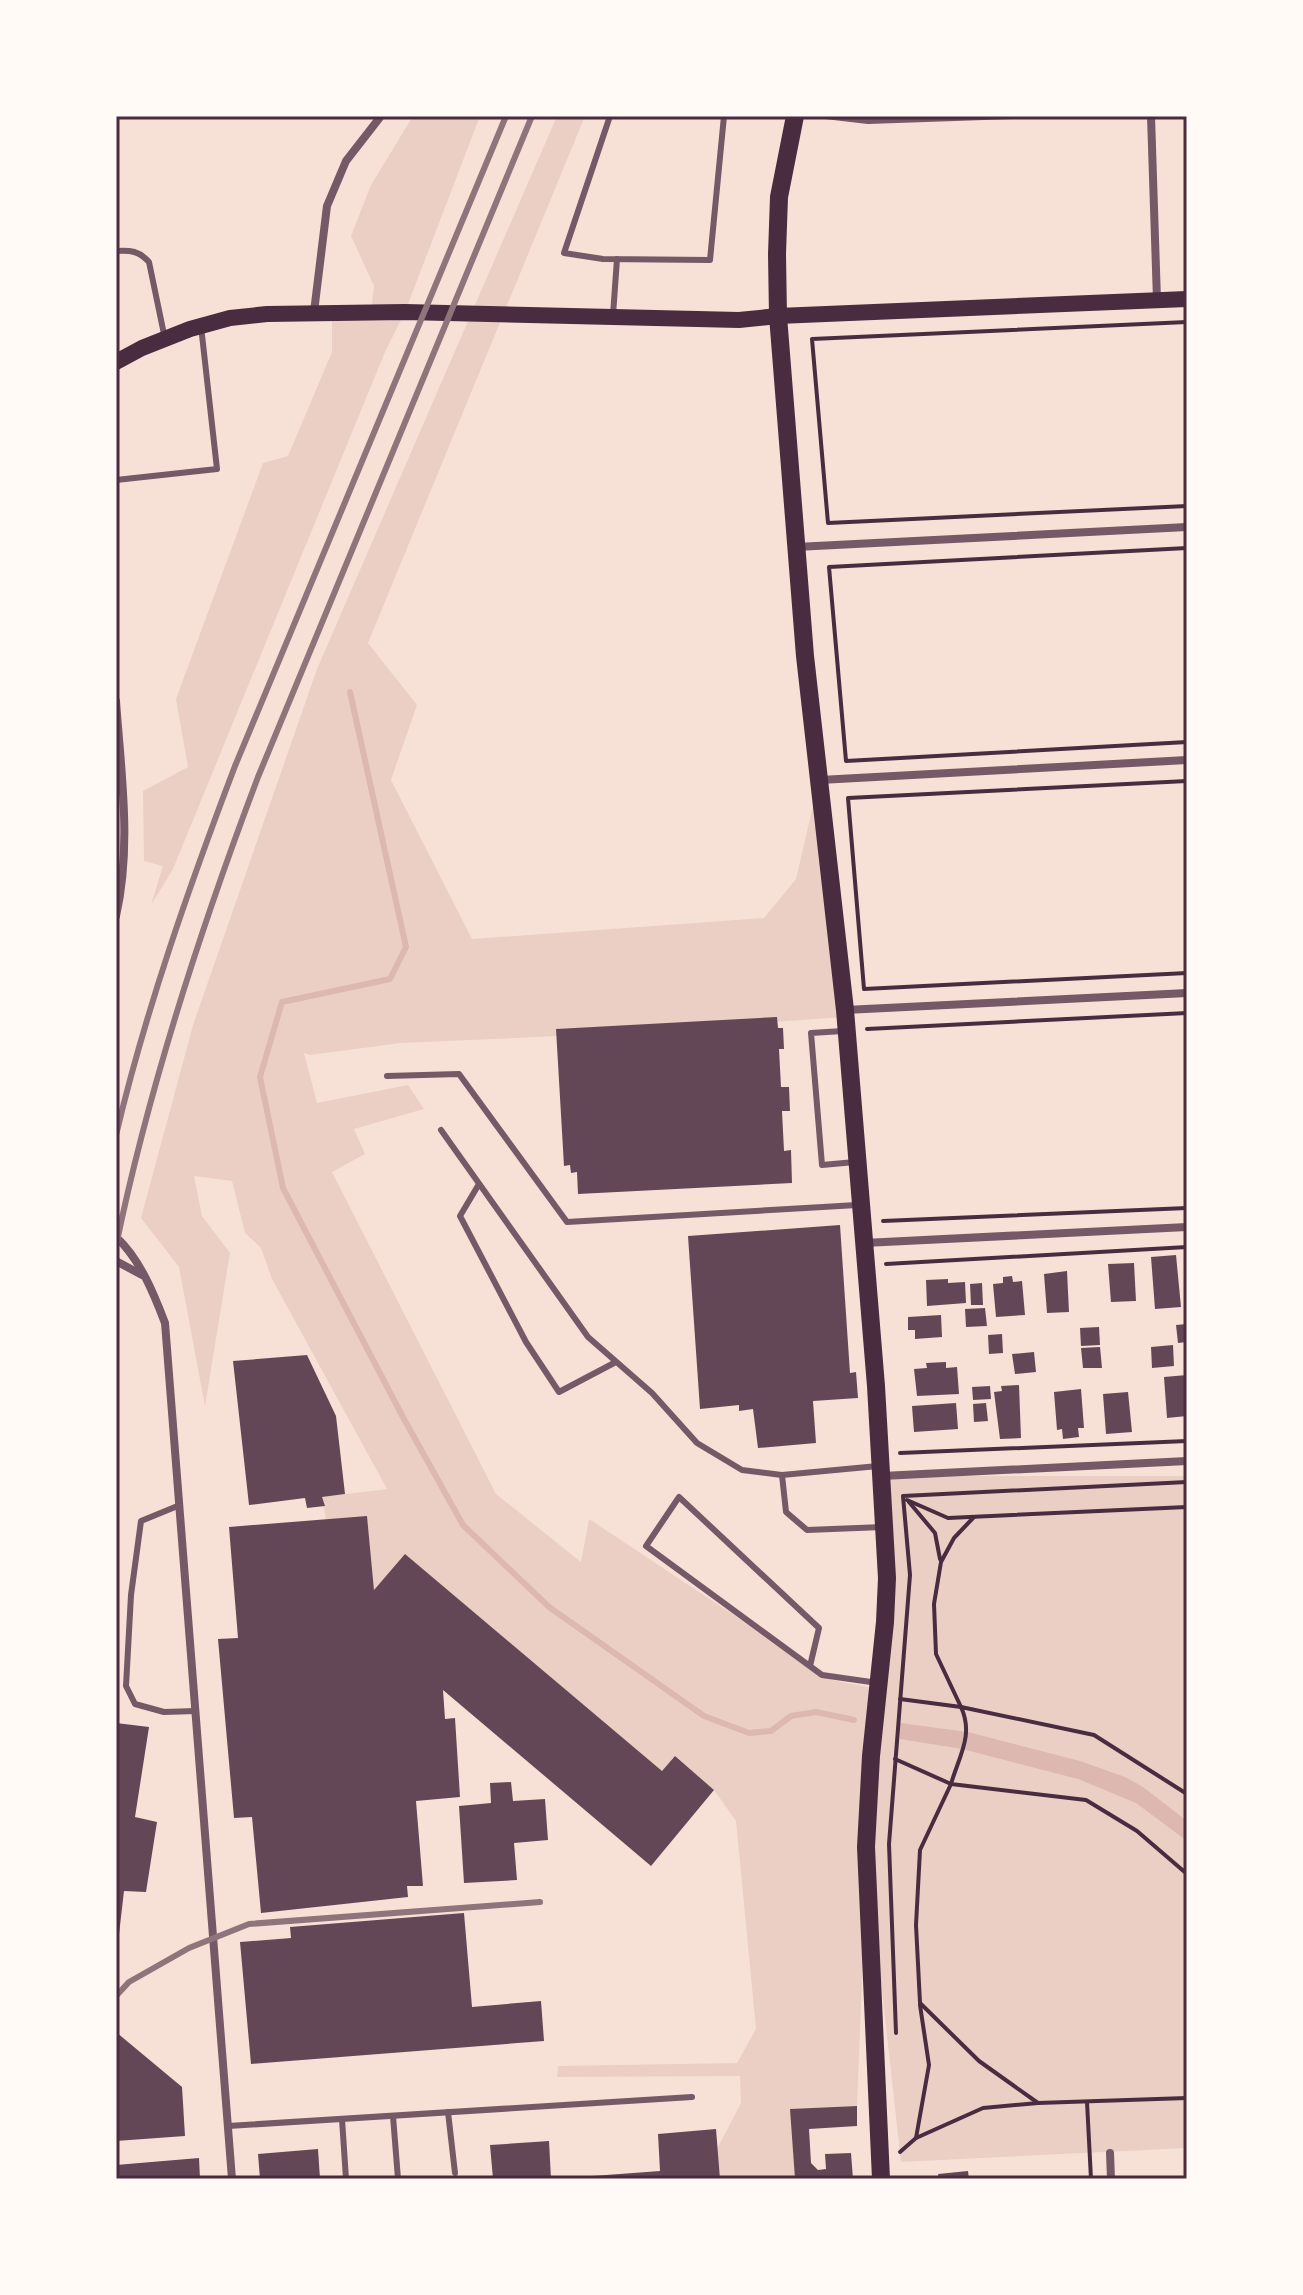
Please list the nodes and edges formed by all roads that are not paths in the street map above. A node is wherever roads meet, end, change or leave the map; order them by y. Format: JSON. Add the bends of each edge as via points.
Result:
{"nodes":[{"id":1,"x":381,"y":116,"type":"edge"},
{"id":2,"x":610,"y":116,"type":"edge"},
{"id":3,"x":724,"y":116,"type":"edge"},
{"id":4,"x":795,"y":116,"type":"edge"},
{"id":5,"x":825,"y":116,"type":"edge"},
{"id":6,"x":1013,"y":116,"type":"edge"},
{"id":7,"x":1151,"y":116,"type":"edge"},
{"id":8,"x":116,"y":251,"type":"edge"},
{"id":9,"x":617,"y":259,"type":"junction"},
{"id":10,"x":1187,"y":299,"type":"edge"},
{"id":11,"x":1157,"y":301,"type":"junction"},
{"id":12,"x":314,"y":312,"type":"junction"},
{"id":13,"x":778,"y":316,"type":"junction"},
{"id":14,"x":613,"y":318,"type":"junction"},
{"id":15,"x":201,"y":326,"type":"junction"},
{"id":16,"x":165,"y":339,"type":"junction"},
{"id":17,"x":116,"y":362,"type":"edge"},
{"id":18,"x":116,"y":480,"type":"edge"},
{"id":19,"x":1187,"y":527,"type":"edge"},
{"id":20,"x":796,"y":547,"type":"junction"},
{"id":21,"x":116,"y":701,"type":"edge"},
{"id":22,"x":118,"y":746,"type":"edge"},
{"id":23,"x":1187,"y":760,"type":"edge"},
{"id":24,"x":819,"y":780,"type":"junction"},
{"id":25,"x":116,"y":916,"type":"edge"},
{"id":26,"x":1187,"y":993,"type":"edge"},
{"id":27,"x":845,"y":1010,"type":"junction"},
{"id":28,"x":846,"y":1031,"type":"junction"},
{"id":29,"x":387,"y":1076,"type":"dead end"},
{"id":30,"x":441,"y":1130,"type":"dead end"},
{"id":31,"x":858,"y":1162,"type":"junction"},
{"id":32,"x":479,"y":1184,"type":"junction"},
{"id":33,"x":861,"y":1205,"type":"junction"},
{"id":34,"x":1187,"y":1227,"type":"edge"},
{"id":35,"x":116,"y":1237,"type":"edge"},
{"id":36,"x":864,"y":1243,"type":"junction"},
{"id":37,"x":116,"y":1261,"type":"edge"},
{"id":38,"x":143,"y":1276,"type":"junction"},
{"id":39,"x":614,"y":1363,"type":"junction"},
{"id":40,"x":1187,"y":1461,"type":"edge"},
{"id":41,"x":882,"y":1471,"type":"junction"},
{"id":42,"x":782,"y":1475,"type":"junction"},
{"id":43,"x":180,"y":1505,"type":"junction"},
{"id":44,"x":884,"y":1527,"type":"junction"},
{"id":45,"x":810,"y":1666,"type":"junction"},
{"id":46,"x":879,"y":1683,"type":"junction"},
{"id":47,"x":196,"y":1711,"type":"junction"},
{"id":48,"x":692,"y":2097,"type":"dead end"},
{"id":49,"x":448,"y":2112,"type":"junction"},
{"id":50,"x":393,"y":2116,"type":"junction"},
{"id":51,"x":342,"y":2119,"type":"junction"},
{"id":52,"x":228,"y":2126,"type":"junction"},
{"id":53,"x":1110,"y":2153,"type":"dead end"},
{"id":54,"x":455,"y":2173,"type":"dead end"},
{"id":55,"x":232,"y":2179,"type":"edge"},
{"id":56,"x":346,"y":2179,"type":"edge"},
{"id":57,"x":398,"y":2179,"type":"edge"},
{"id":58,"x":881,"y":2179,"type":"edge"},
{"id":59,"x":1111,"y":2179,"type":"edge"}],
"edges":[{"from":1,"to":12,"type":"street","via":[[346,161],[327,206]]},
{"from":2,"to":9,"type":"lane","via":[[564,253]]},
{"from":3,"to":9,"type":"lane","via":[[710,260]]},
{"from":4,"to":13,"type":"main road","via":[[779,197]]},
{"from":5,"to":6,"type":"lane","via":[[868,121]]},
{"from":7,"to":11,"type":"street"},
{"from":8,"to":16,"type":"lane","via":[[131,250],[149,262]]},
{"from":9,"to":14,"type":"lane"},
{"from":10,"to":11,"type":"main road"},
{"from":11,"to":13,"type":"main road"},
{"from":12,"to":14,"type":"main road"},
{"from":12,"to":15,"type":"main road","via":[[230,318]]},
{"from":13,"to":14,"type":"main road"},
{"from":13,"to":20,"type":"main road"},
{"from":15,"to":16,"type":"main road"},
{"from":15,"to":18,"type":"lane","via":[[217,469]]},
{"from":16,"to":17,"type":"main road"},
{"from":19,"to":20,"type":"street"},
{"from":20,"to":24,"type":"main road"},
{"from":21,"to":22,"type":"street"},
{"from":22,"to":25,"type":"street","via":[[125,862]]},
{"from":23,"to":24,"type":"street"},
{"from":24,"to":27,"type":"main road"},
{"from":26,"to":27,"type":"street"},
{"from":27,"to":28,"type":"main road"},
{"from":28,"to":31,"type":"main road"},
{"from":28,"to":31,"type":"lane","via":[[811,1033],[822,1165]]},
{"from":29,"to":33,"type":"lane","via":[[459,1074],[567,1222]]},
{"from":30,"to":32,"type":"lane"},
{"from":31,"to":33,"type":"main road"},
{"from":32,"to":39,"type":"lane","via":[[588,1337]]},
{"from":32,"to":39,"type":"lane","via":[[460,1216],[526,1342],[559,1392]]},
{"from":33,"to":36,"type":"main road"},
{"from":34,"to":36,"type":"street"},
{"from":35,"to":38,"type":"street","via":[[128,1247]]},
{"from":36,"to":41,"type":"main road"},
{"from":37,"to":38,"type":"street"},
{"from":38,"to":43,"type":"street","via":[[165,1323]]},
{"from":39,"to":42,"type":"lane","via":[[652,1393],[697,1443],[742,1470]]},
{"from":40,"to":41,"type":"street"},
{"from":41,"to":42,"type":"lane"},
{"from":41,"to":44,"type":"main road"},
{"from":42,"to":44,"type":"lane","via":[[786,1512],[807,1530]]},
{"from":43,"to":47,"type":"street"},
{"from":43,"to":47,"type":"lane","via":[[141,1521],[126,1686],[135,1704],[164,1712]]},
{"from":44,"to":46,"type":"main road","via":[[887,1578]]},
{"from":45,"to":45,"type":"lane","via":[[646,1546],[679,1497],[819,1628]]},
{"from":45,"to":46,"type":"lane","via":[[822,1675]]},
{"from":46,"to":58,"type":"main road","via":[[866,1847]]},
{"from":47,"to":52,"type":"street"},
{"from":48,"to":49,"type":"lane"},
{"from":49,"to":50,"type":"lane"},
{"from":49,"to":54,"type":"lane"},
{"from":50,"to":51,"type":"lane"},
{"from":50,"to":57,"type":"lane"},
{"from":51,"to":52,"type":"lane"},
{"from":51,"to":56,"type":"lane"},
{"from":52,"to":55,"type":"street"},
{"from":53,"to":59,"type":"street"}]}
